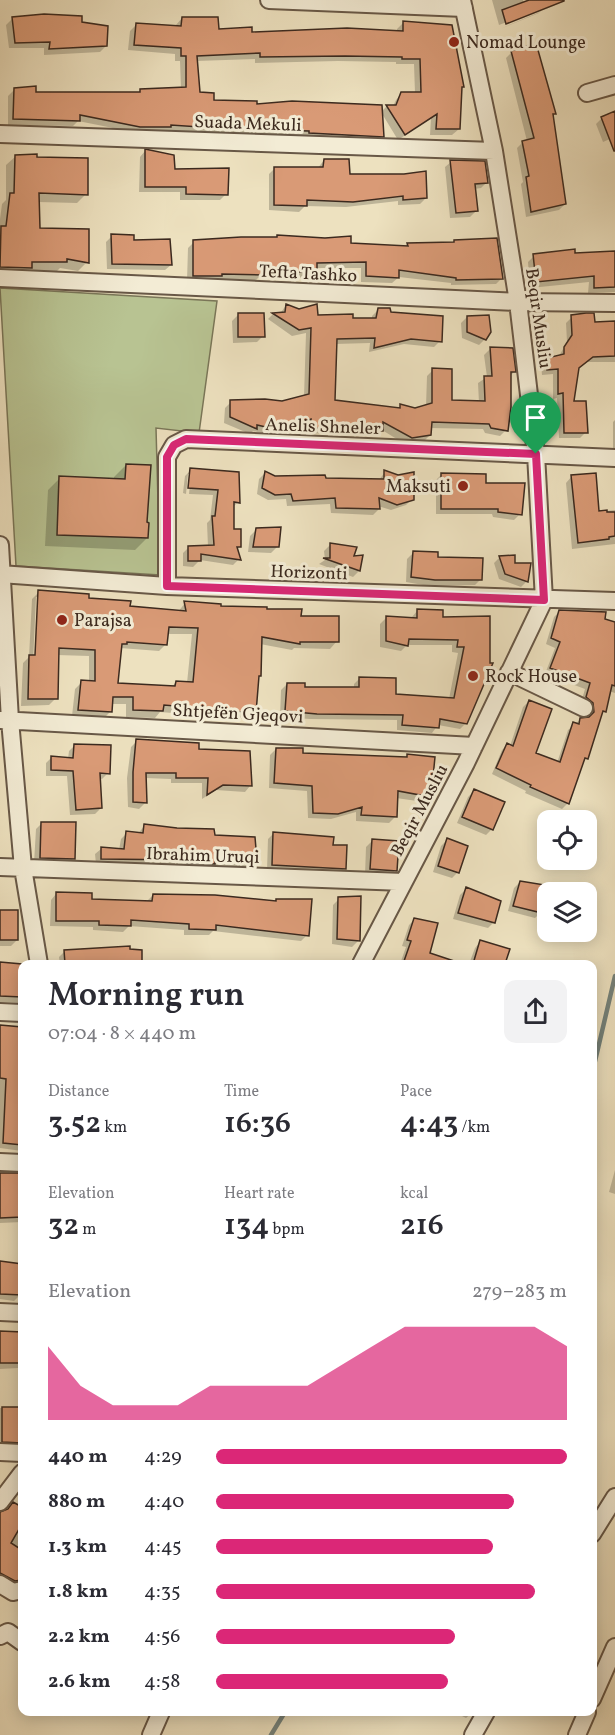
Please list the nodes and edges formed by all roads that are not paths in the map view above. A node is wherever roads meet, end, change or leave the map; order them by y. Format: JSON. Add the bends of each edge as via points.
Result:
{"nodes":[{"id":1,"x":269,"y":0,"type":"edge"},
{"id":2,"x":463,"y":4,"type":"edge"},
{"id":3,"x":615,"y":85,"type":"edge"},
{"id":4,"x":586,"y":93,"type":"dead end"},
{"id":5,"x":0,"y":134,"type":"edge"},
{"id":6,"x":494,"y":151,"type":"junction"},
{"id":7,"x":0,"y":278,"type":"edge"},
{"id":8,"x":518,"y":302,"type":"junction"},
{"id":9,"x":615,"y":303,"type":"edge"},
{"id":10,"x":536,"y":454,"type":"junction"},
{"id":11,"x":615,"y":458,"type":"edge"},
{"id":12,"x":0,"y":545,"type":"edge"},
{"id":13,"x":1,"y":574,"type":"edge"},
{"id":14,"x":167,"y":586,"type":"junction"},
{"id":15,"x":544,"y":600,"type":"junction"},
{"id":16,"x":615,"y":601,"type":"edge"},
{"id":17,"x":509,"y":672,"type":"junction"},
{"id":18,"x":584,"y":708,"type":"dead end"},
{"id":19,"x":5,"y":720,"type":"edge"},
{"id":20,"x":474,"y":746,"type":"junction"},
{"id":21,"x":0,"y":867,"type":"edge"},
{"id":22,"x":23,"y":868,"type":"junction"},
{"id":23,"x":404,"y":882,"type":"junction"},
{"id":24,"x":38,"y":960,"type":"edge"},
{"id":25,"x":363,"y":960,"type":"edge"},
{"id":26,"x":0,"y":1012,"type":"edge"},
{"id":27,"x":18,"y":1013,"type":"edge"},
{"id":28,"x":0,"y":1162,"type":"edge"},
{"id":29,"x":18,"y":1163,"type":"edge"},
{"id":30,"x":0,"y":1312,"type":"edge"},
{"id":31,"x":18,"y":1313,"type":"edge"},
{"id":32,"x":0,"y":1452,"type":"edge"},
{"id":33,"x":18,"y":1454,"type":"edge"},
{"id":34,"x":18,"y":1478,"type":"edge"},
{"id":35,"x":615,"y":1497,"type":"edge"},
{"id":36,"x":0,"y":1502,"type":"edge"},
{"id":37,"x":597,"y":1526,"type":"edge"},
{"id":38,"x":0,"y":1584,"type":"edge"},
{"id":39,"x":18,"y":1591,"type":"edge"},
{"id":40,"x":0,"y":1636,"type":"edge"},
{"id":41,"x":18,"y":1639,"type":"edge"},
{"id":42,"x":615,"y":1647,"type":"edge"},
{"id":43,"x":597,"y":1688,"type":"edge"},
{"id":44,"x":159,"y":1716,"type":"edge"},
{"id":45,"x":484,"y":1716,"type":"edge"},
{"id":46,"x":585,"y":1716,"type":"edge"},
{"id":47,"x":151,"y":1735,"type":"edge"},
{"id":48,"x":473,"y":1735,"type":"edge"},
{"id":49,"x":577,"y":1735,"type":"edge"}],
"edges":[{"from":1,"to":2,"type":"street"},
{"from":2,"to":6,"type":"street","name":"Beqir Musliu"},
{"from":3,"to":4,"type":"street"},
{"from":5,"to":6,"type":"street","name":"Suada Mekuli"},
{"from":6,"to":8,"type":"street","name":"Beqir Musliu"},
{"from":7,"to":8,"type":"street","name":"Tefta Tashko"},
{"from":8,"to":9,"type":"street","name":"Tefta Tashko"},
{"from":8,"to":10,"type":"street","name":"Beqir Musliu"},
{"from":10,"to":11,"type":"street","name":"Anelis Shneler"},
{"from":10,"to":14,"type":"street","name":"Anelis Shneler","via":[[186,439],[174,445],[167,457]]},
{"from":10,"to":15,"type":"street","name":"Beqir Musliu"},
{"from":12,"to":13,"type":"street"},
{"from":13,"to":14,"type":"street","name":"Horizonti"},
{"from":13,"to":19,"type":"street"},
{"from":14,"to":15,"type":"street","name":"Horizonti"},
{"from":15,"to":16,"type":"street","name":"Horizonti"},
{"from":15,"to":17,"type":"street","name":"Beqir Musliu"},
{"from":17,"to":18,"type":"street"},
{"from":17,"to":20,"type":"street","name":"Beqir Musliu"},
{"from":19,"to":20,"type":"street","name":"Shtjefën Gjeqovi"},
{"from":19,"to":22,"type":"street"},
{"from":20,"to":23,"type":"street","name":"Beqir Musliu"},
{"from":21,"to":22,"type":"street","name":"Ibrahim Uruqi"},
{"from":22,"to":23,"type":"street","name":"Ibrahim Uruqi"},
{"from":22,"to":24,"type":"street"},
{"from":23,"to":25,"type":"street","name":"Beqir Musliu"},
{"from":26,"to":27,"type":"street"},
{"from":28,"to":29,"type":"street"},
{"from":30,"to":31,"type":"street"},
{"from":32,"to":33,"type":"street"},
{"from":34,"to":36,"type":"street"},
{"from":35,"to":37,"type":"street"},
{"from":38,"to":39,"type":"street"},
{"from":40,"to":41,"type":"street","via":[[8,1632]]},
{"from":42,"to":43,"type":"street"},
{"from":44,"to":47,"type":"street"},
{"from":45,"to":48,"type":"street"},
{"from":46,"to":49,"type":"street"}]}
